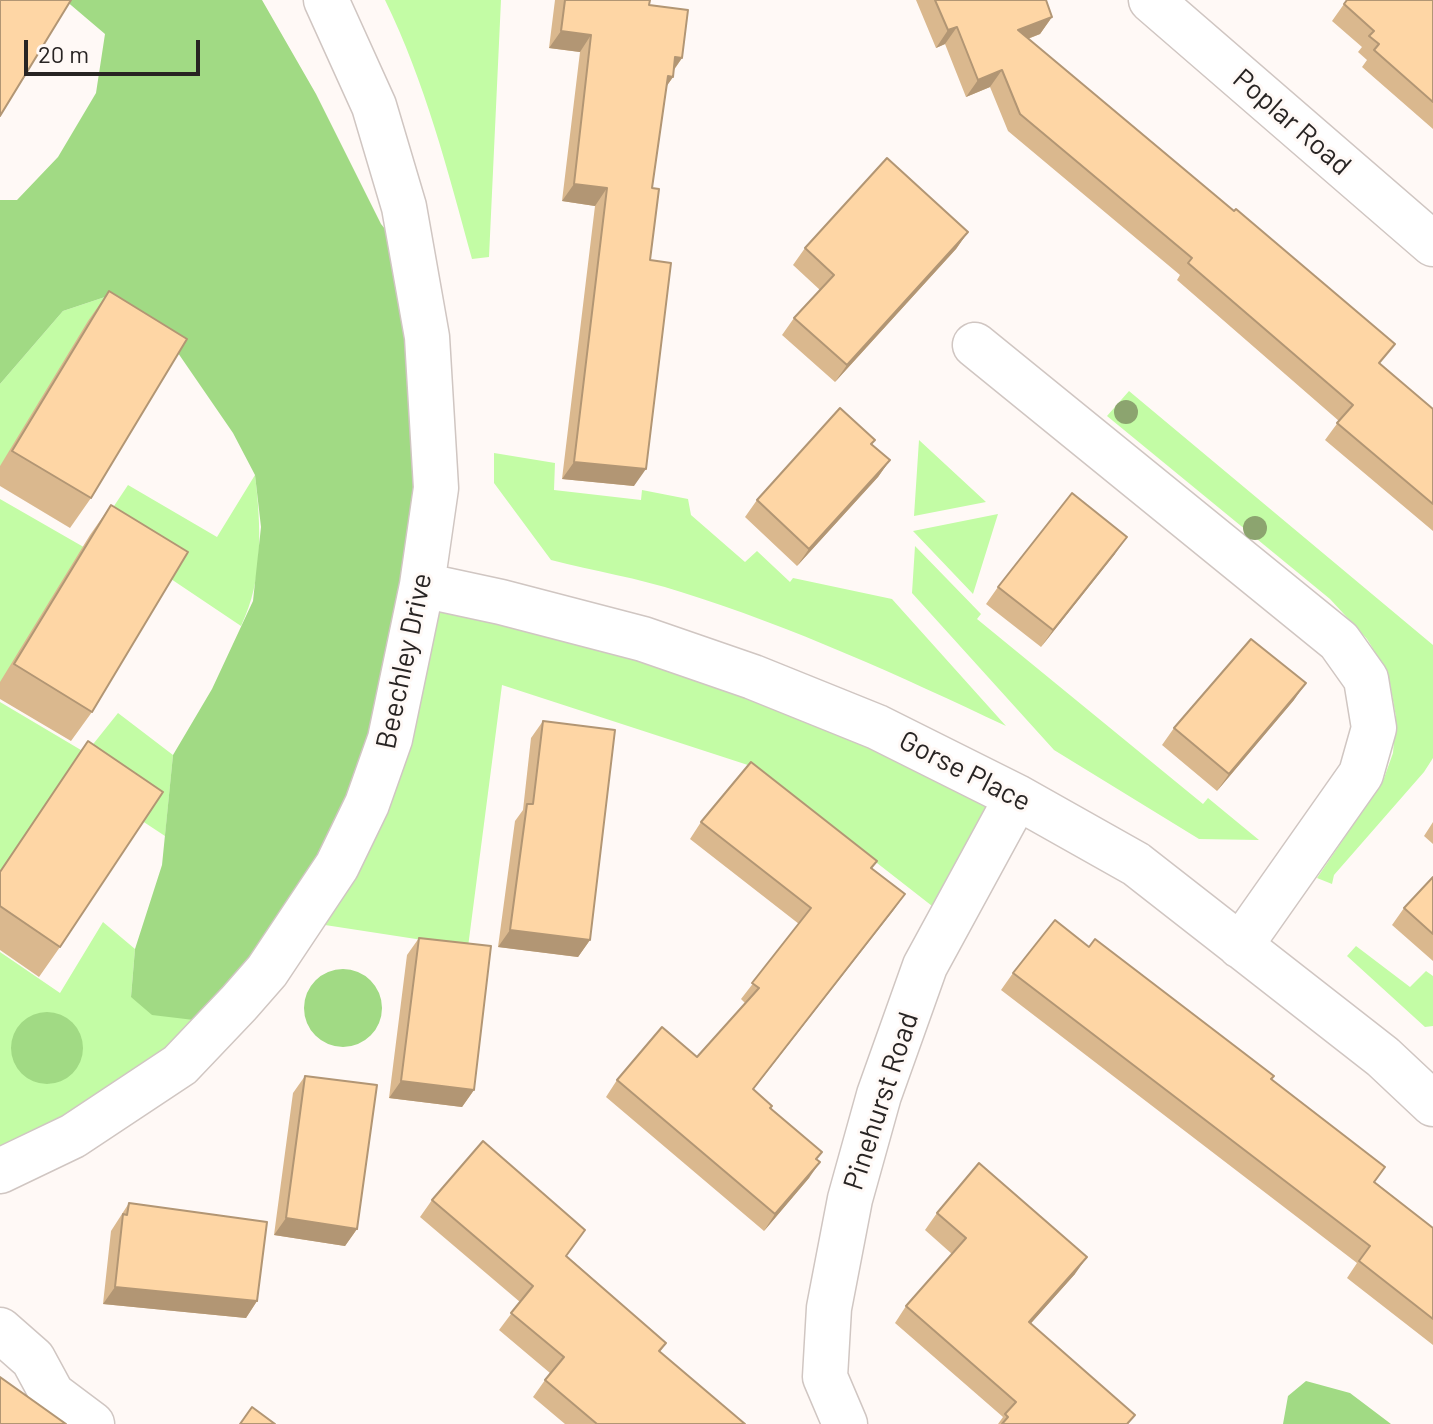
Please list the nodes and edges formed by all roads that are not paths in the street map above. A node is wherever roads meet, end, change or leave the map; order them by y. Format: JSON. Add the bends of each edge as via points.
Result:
{"nodes":[{"id":1,"x":326,"y":0,"type":"edge"},
{"id":2,"x":1151,"y":0,"type":"edge"},
{"id":3,"x":1433,"y":244,"type":"edge"},
{"id":4,"x":975,"y":345,"type":"dead end"},
{"id":5,"x":422,"y":585,"type":"junction"},
{"id":6,"x":1017,"y":797,"type":"junction"},
{"id":7,"x":1240,"y":946,"type":"junction"},
{"id":8,"x":1433,"y":1104,"type":"edge"},
{"id":9,"x":0,"y":1171,"type":"edge"},
{"id":10,"x":0,"y":1330,"type":"edge"},
{"id":11,"x":92,"y":1424,"type":"edge"},
{"id":12,"x":845,"y":1424,"type":"edge"}],
"edges":[{"from":1,"to":5,"type":"street","name":"Beechley Drive","via":[[374,106],[404,207],[427,337],[436,488]]},
{"from":2,"to":3,"type":"street","name":"Poplar Road"},
{"from":4,"to":7,"type":"street","via":[[1339,641],[1366,679],[1374,728],[1361,774]]},
{"from":5,"to":6,"type":"street","name":"Gorse Place","via":[[643,639],[753,677],[877,727]]},
{"from":5,"to":9,"type":"street","name":"Beechley Drive","via":[[390,739],[367,804],[337,866],[267,971],[180,1065],[73,1136]]},
{"from":6,"to":7,"type":"street","name":"Gorse Place","via":[[1136,864]]},
{"from":6,"to":12,"type":"street","name":"Pinehurst Road","via":[[925,966],[854,1184],[829,1308],[825,1377]]},
{"from":7,"to":8,"type":"street","name":"Gorse Place","via":[[1383,1057]]},
{"from":10,"to":11,"type":"street","via":[[33,1359],[52,1394]]}]}
